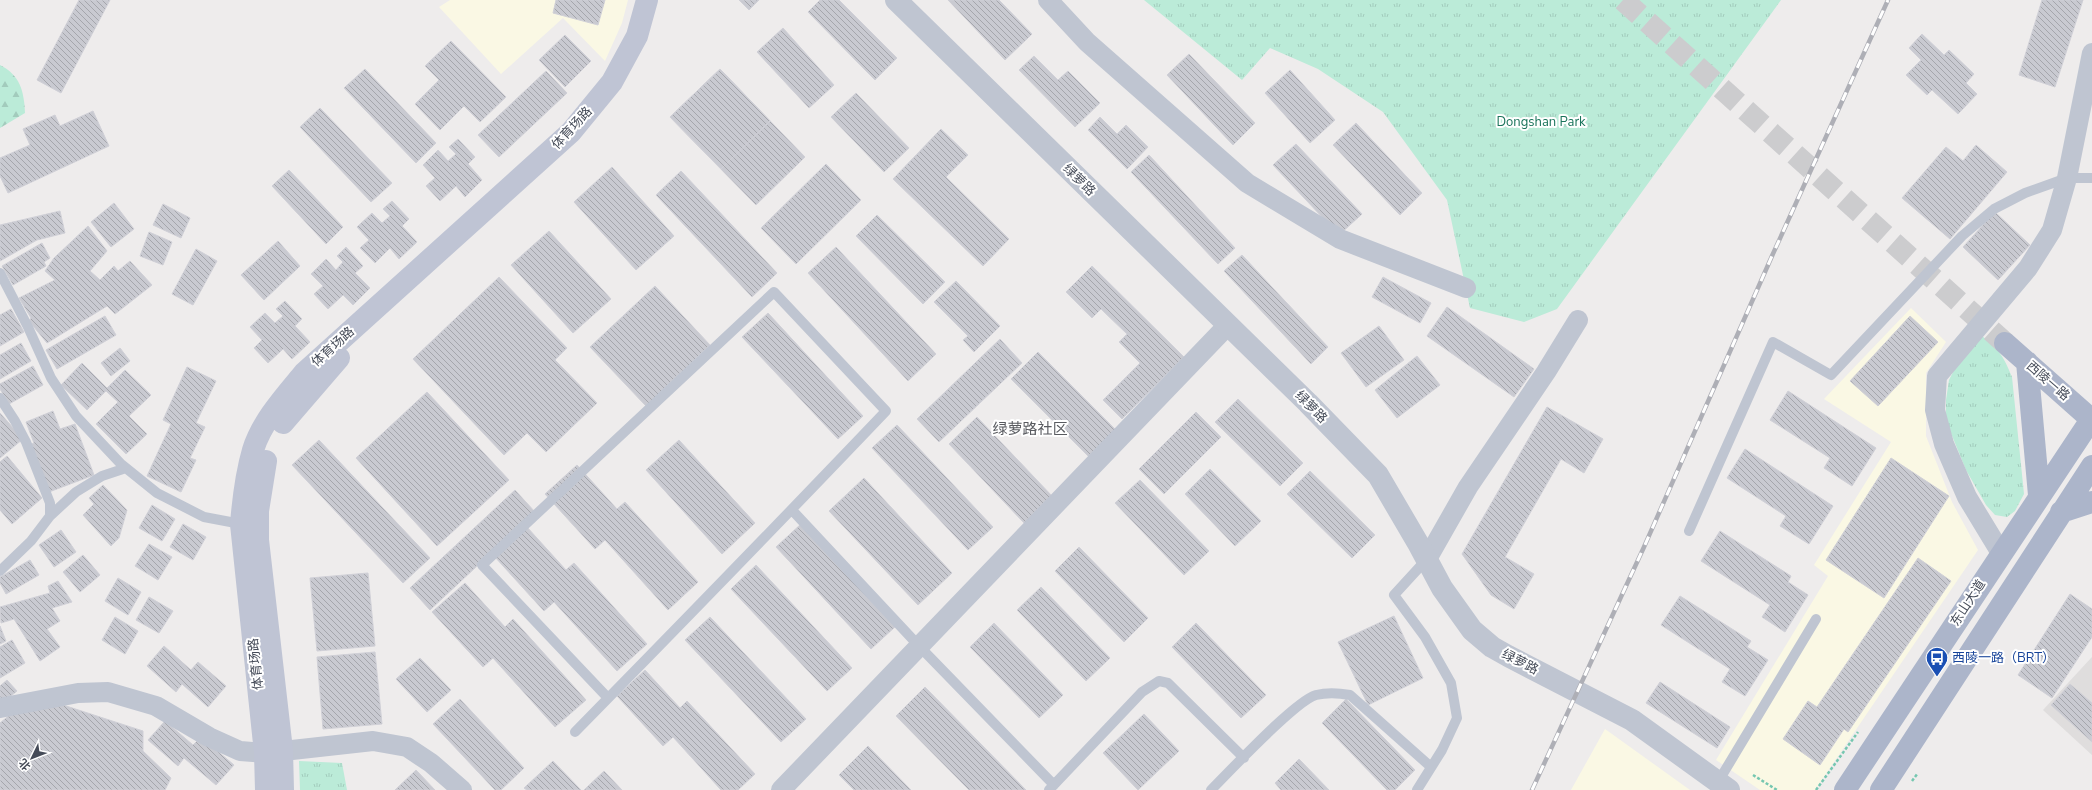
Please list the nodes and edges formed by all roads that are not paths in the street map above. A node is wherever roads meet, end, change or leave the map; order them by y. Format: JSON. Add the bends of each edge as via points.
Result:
{"nodes":[{"id":1,"x":647,"y":0,"type":"edge"},
{"id":2,"x":662,"y":0,"type":"edge"},
{"id":3,"x":896,"y":0,"type":"edge"},
{"id":4,"x":1048,"y":0,"type":"edge"},
{"id":5,"x":2092,"y":53,"type":"edge"},
{"id":6,"x":2067,"y":178,"type":"junction"},
{"id":7,"x":2092,"y":178,"type":"edge"},
{"id":8,"x":0,"y":273,"type":"edge"},
{"id":9,"x":1466,"y":288,"type":"dead end"},
{"id":10,"x":1578,"y":320,"type":"dead end"},
{"id":11,"x":1228,"y":325,"type":"junction"},
{"id":12,"x":2005,"y":343,"type":"tunnel mouth"},
{"id":13,"x":2027,"y":362,"type":"junction"},
{"id":14,"x":0,"y":398,"type":"edge"},
{"id":15,"x":2092,"y":419,"type":"edge"},
{"id":16,"x":2092,"y":466,"type":"edge"},
{"id":17,"x":126,"y":468,"type":"junction"},
{"id":18,"x":2039,"y":495,"type":"junction"},
{"id":19,"x":2092,"y":502,"type":"edge"},
{"id":20,"x":792,"y":510,"type":"junction"},
{"id":21,"x":2061,"y":512,"type":"junction"},
{"id":22,"x":50,"y":516,"type":"junction"},
{"id":23,"x":240,"y":524,"type":"junction"},
{"id":24,"x":1689,"y":531,"type":"dead end"},
{"id":25,"x":2001,"y":553,"type":"junction"},
{"id":26,"x":1427,"y":559,"type":"junction"},
{"id":27,"x":0,"y":570,"type":"edge"},
{"id":28,"x":1816,"y":619,"type":"dead end"},
{"id":29,"x":919,"y":646,"type":"junction"},
{"id":30,"x":608,"y":698,"type":"junction"},
{"id":31,"x":0,"y":708,"type":"edge"},
{"id":32,"x":575,"y":732,"type":"dead end"},
{"id":33,"x":274,"y":751,"type":"junction"},
{"id":34,"x":1244,"y":758,"type":"junction"},
{"id":35,"x":1431,"y":767,"type":"junction"},
{"id":36,"x":1723,"y":786,"type":"edge"},
{"id":37,"x":1051,"y":787,"type":"edge"},
{"id":38,"x":266,"y":790,"type":"edge"},
{"id":39,"x":283,"y":790,"type":"edge"},
{"id":40,"x":462,"y":790,"type":"edge"},
{"id":41,"x":781,"y":790,"type":"edge"},
{"id":42,"x":1211,"y":790,"type":"edge"},
{"id":43,"x":1417,"y":790,"type":"edge"},
{"id":44,"x":1845,"y":790,"type":"edge"},
{"id":45,"x":1881,"y":790,"type":"edge"}],
"edges":[{"from":1,"to":23,"type":"main road","name":"体育场路","via":[[637,36],[612,82],[571,132],[304,373],[282,400],[267,422],[254,449]]},
{"from":2,"to":33,"type":"main road","name":"体育场路","via":[[650,42],[623,89],[595,124],[577,144],[338,358],[287,416],[270,447],[260,494],[258,540]]},
{"from":3,"to":11,"type":"street","name":"绿萝路"},
{"from":4,"to":9,"type":"street","via":[[1087,42],[1247,183],[1340,239]]},
{"from":5,"to":6,"type":"street"},
{"from":6,"to":7,"type":"lane"},
{"from":6,"to":24,"type":"lane","via":[[2025,193],[1989,213],[1962,236],[1831,375],[1774,342]]},
{"from":6,"to":25,"type":"street","via":[[2052,230],[2028,268],[1937,376],[1935,410],[1944,444],[1967,497]]},
{"from":8,"to":17,"type":"lane","via":[[51,378],[76,416]]},
{"from":10,"to":26,"type":"street","via":[[1468,488]]},
{"from":11,"to":26,"type":"street","name":"绿萝路","via":[[1378,475]]},
{"from":11,"to":29,"type":"street"},
{"from":12,"to":13,"type":"main road","name":"西陵一路"},
{"from":13,"to":15,"type":"main road","name":"西陵一路"},
{"from":13,"to":18,"type":"main road"},
{"from":14,"to":22,"type":"lane","via":[[26,442],[50,503]]},
{"from":15,"to":18,"type":"main road","name":"东山大道"},
{"from":16,"to":21,"type":"main road"},
{"from":17,"to":22,"type":"lane","via":[[102,476],[76,492]]},
{"from":17,"to":23,"type":"lane","via":[[157,493],[204,517]]},
{"from":18,"to":25,"type":"main road","name":"东山大道"},
{"from":19,"to":21,"type":"main road"},
{"from":20,"to":29,"type":"lane"},
{"from":20,"to":30,"type":"lane"},
{"from":20,"to":30,"type":"lane","via":[[886,412],[774,292],[482,565]]},
{"from":21,"to":45,"type":"main road"},
{"from":22,"to":27,"type":"lane","via":[[30,541]]},
{"from":23,"to":33,"type":"main road","name":"体育场路"},
{"from":25,"to":44,"type":"main road","name":"东山大道"},
{"from":26,"to":35,"type":"lane","via":[[1394,595],[1425,637],[1451,683],[1457,718]]},
{"from":26,"to":36,"type":"street","name":"绿萝路","via":[[1442,588],[1472,630],[1492,647],[1632,720]]},
{"from":28,"to":36,"type":"lane"},
{"from":29,"to":37,"type":"lane"},
{"from":29,"to":41,"type":"street"},
{"from":30,"to":32,"type":"lane"},
{"from":31,"to":33,"type":"street","via":[[78,693],[108,692],[156,706],[209,737],[240,751]]},
{"from":33,"to":38,"type":"main road","name":"体育场路"},
{"from":33,"to":39,"type":"main road","name":"体育场路"},
{"from":33,"to":40,"type":"street","via":[[373,741],[407,747],[431,763]]},
{"from":34,"to":35,"type":"lane","via":[[1296,707],[1315,695],[1335,693],[1350,695]]},
{"from":34,"to":37,"type":"lane","via":[[1168,683],[1160,681],[1142,692]]},
{"from":34,"to":42,"type":"lane"},
{"from":35,"to":43,"type":"lane"}]}
